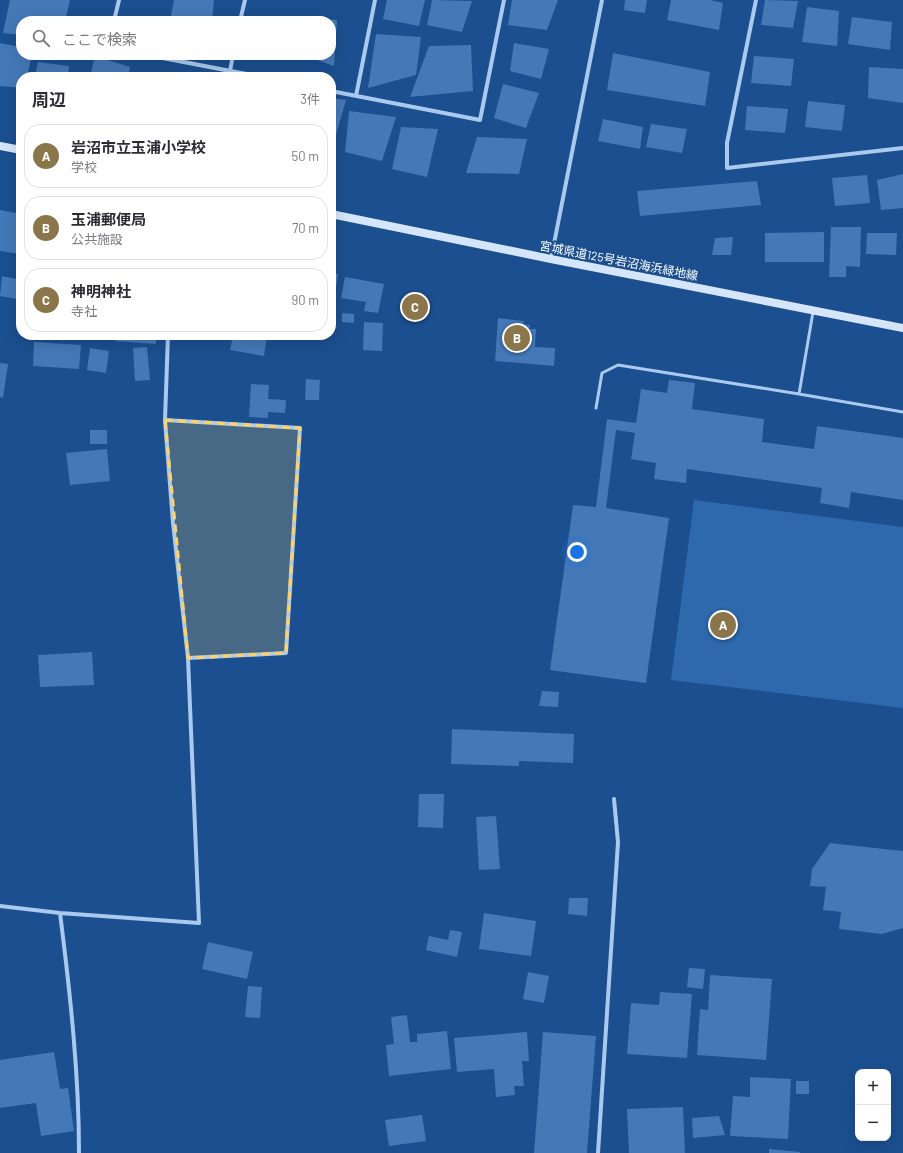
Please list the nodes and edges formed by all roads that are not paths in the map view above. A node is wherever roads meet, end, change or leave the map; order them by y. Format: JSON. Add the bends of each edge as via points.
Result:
{"nodes":[{"id":1,"x":119,"y":0,"type":"edge"},
{"id":2,"x":245,"y":0,"type":"edge"},
{"id":3,"x":375,"y":0,"type":"edge"},
{"id":4,"x":504,"y":0,"type":"edge"},
{"id":5,"x":602,"y":0,"type":"edge"},
{"id":6,"x":756,"y":0,"type":"edge"},
{"id":7,"x":115,"y":16,"type":"edge"},
{"id":8,"x":241,"y":16,"type":"edge"},
{"id":9,"x":173,"y":60,"type":"edge"},
{"id":10,"x":232,"y":60,"type":"edge"},
{"id":11,"x":230,"y":71,"type":"junction"},
{"id":12,"x":235,"y":72,"type":"edge"},
{"id":13,"x":336,"y":92,"type":"edge"},
{"id":14,"x":356,"y":96,"type":"junction"},
{"id":15,"x":0,"y":146,"type":"edge"},
{"id":16,"x":903,"y":148,"type":"edge"},
{"id":17,"x":16,"y":149,"type":"edge"},
{"id":18,"x":336,"y":215,"type":"edge"},
{"id":19,"x":551,"y":259,"type":"junction"},
{"id":20,"x":814,"y":310,"type":"junction"},
{"id":21,"x":903,"y":328,"type":"edge"},
{"id":22,"x":168,"y":340,"type":"edge"},
{"id":23,"x":799,"y":394,"type":"junction"},
{"id":24,"x":596,"y":408,"type":"dead end"},
{"id":25,"x":903,"y":412,"type":"edge"},
{"id":26,"x":165,"y":420,"type":"junction"},
{"id":27,"x":188,"y":658,"type":"junction"},
{"id":28,"x":614,"y":799,"type":"dead end"},
{"id":29,"x":0,"y":906,"type":"edge"},
{"id":30,"x":60,"y":912,"type":"junction"},
{"id":31,"x":78,"y":1153,"type":"edge"},
{"id":32,"x":598,"y":1153,"type":"edge"}],
"edges":[{"from":1,"to":7,"type":"street"},
{"from":2,"to":8,"type":"street"},
{"from":3,"to":14,"type":"street"},
{"from":4,"to":14,"type":"street","via":[[480,120]]},
{"from":5,"to":19,"type":"street"},
{"from":6,"to":16,"type":"street","via":[[727,143],[727,168]]},
{"from":9,"to":11,"type":"street"},
{"from":10,"to":11,"type":"street"},
{"from":11,"to":12,"type":"street"},
{"from":13,"to":14,"type":"street"},
{"from":15,"to":17,"type":"main road"},
{"from":18,"to":19,"type":"main road","name":"宮城県道125号岩沼海浜緑地線"},
{"from":19,"to":20,"type":"main road","name":"宮城県道125号岩沼海浜緑地線"},
{"from":20,"to":21,"type":"main road","name":"宮城県道125号岩沼海浜緑地線"},
{"from":20,"to":23,"type":"lane"},
{"from":22,"to":26,"type":"street"},
{"from":23,"to":24,"type":"lane","via":[[618,365],[602,372]]},
{"from":23,"to":25,"type":"lane"},
{"from":26,"to":27,"type":"street"},
{"from":26,"to":27,"type":"street","via":[[300,428],[286,653]]},
{"from":27,"to":30,"type":"street","via":[[199,923]]},
{"from":28,"to":32,"type":"street","via":[[618,842]]},
{"from":29,"to":30,"type":"street"},
{"from":30,"to":31,"type":"street","via":[[68,973],[76,1076]]}]}
